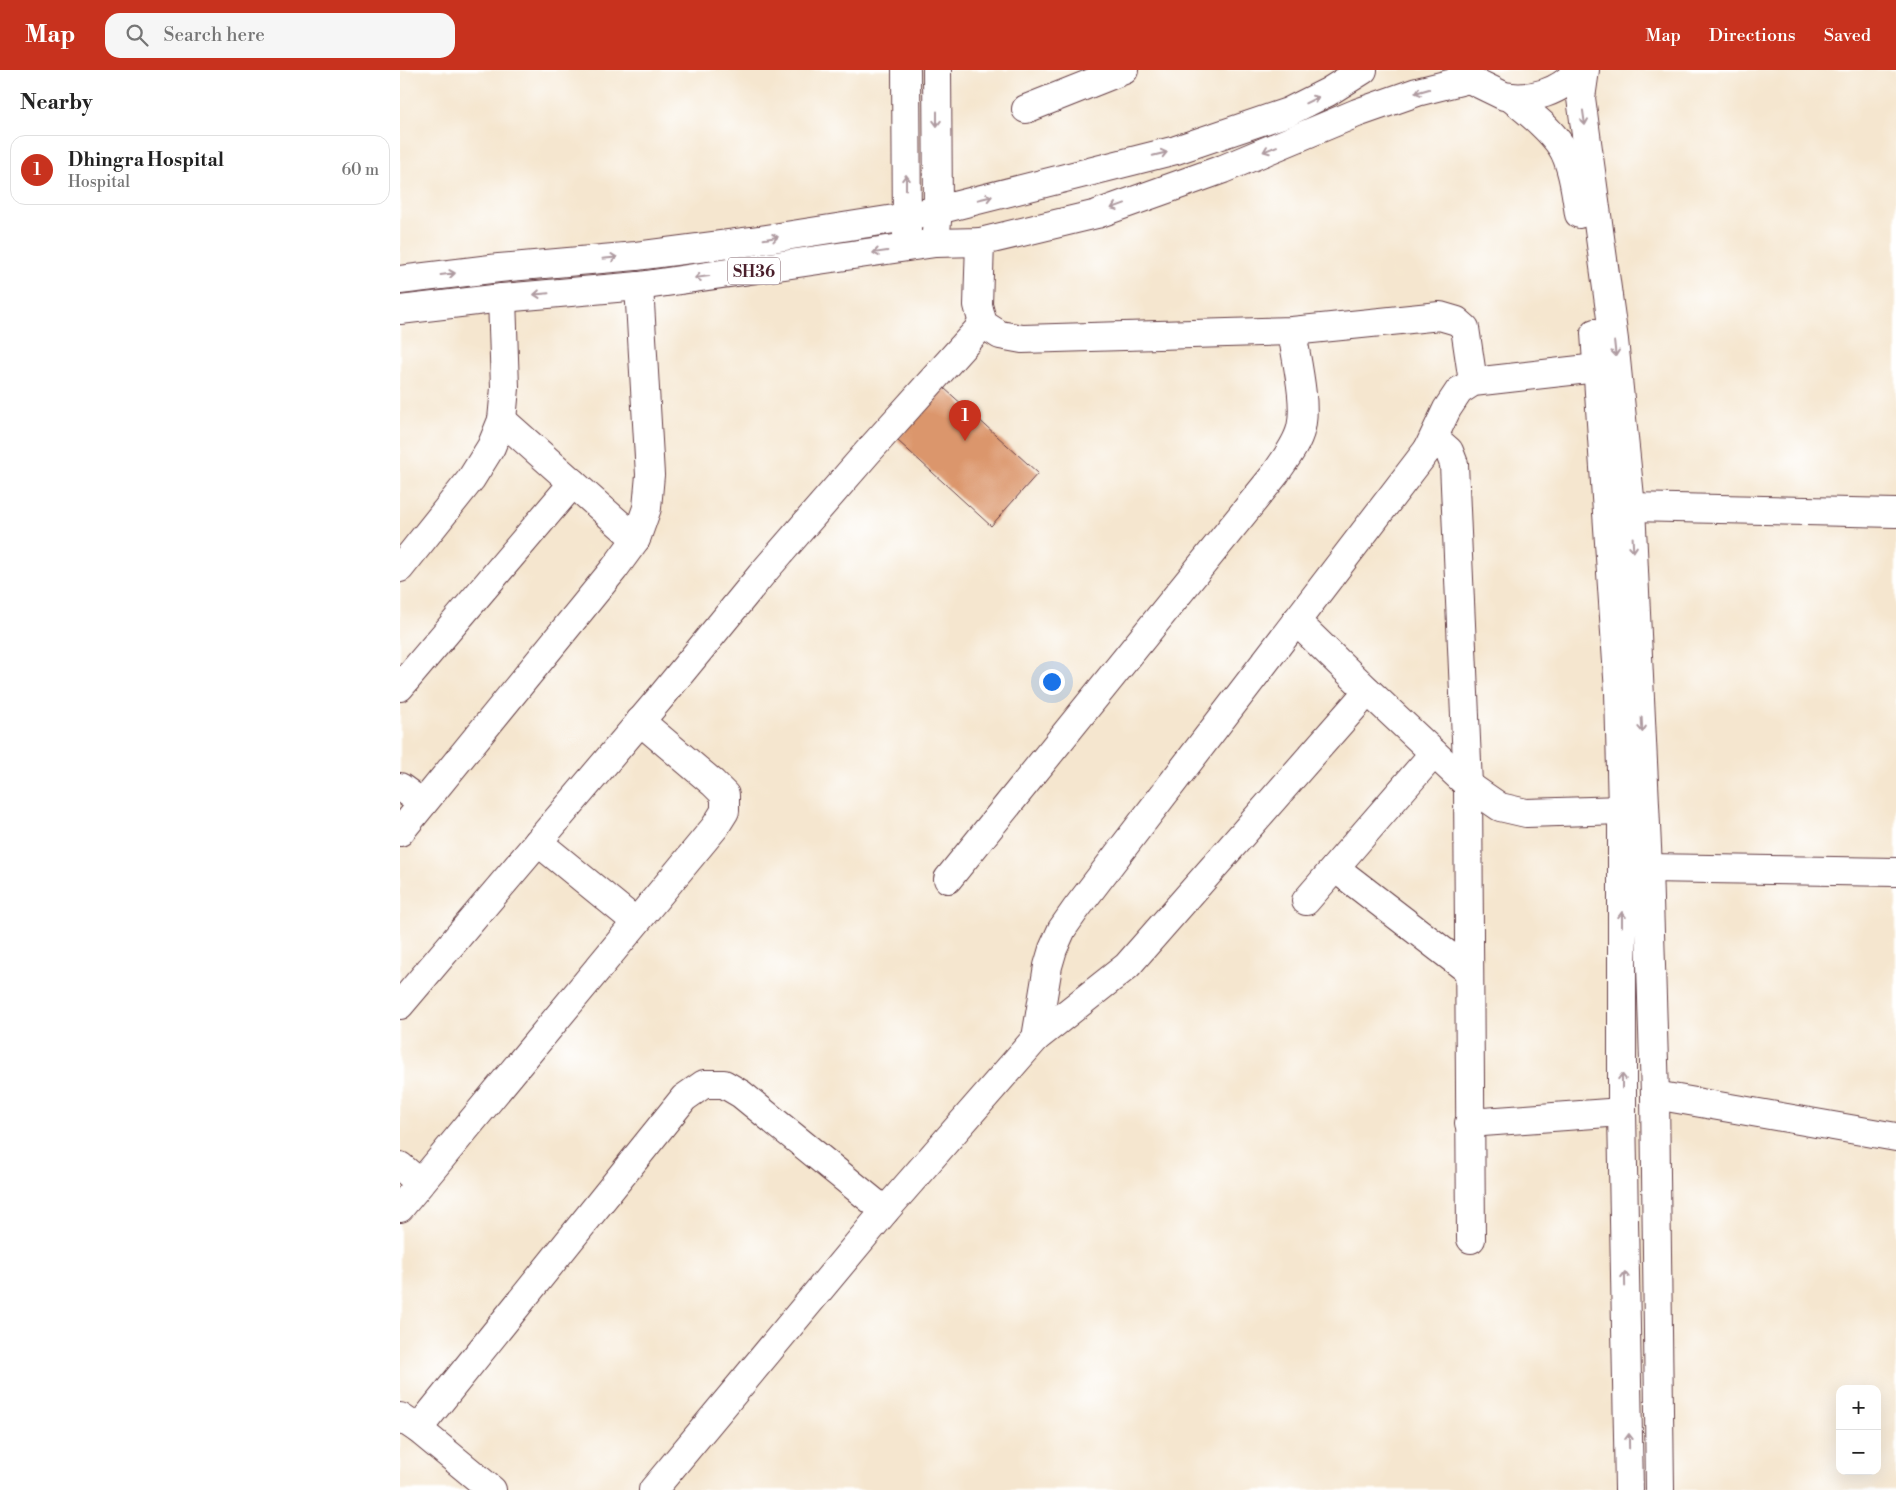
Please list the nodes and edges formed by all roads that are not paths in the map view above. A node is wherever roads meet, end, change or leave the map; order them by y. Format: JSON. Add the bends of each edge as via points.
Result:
{"nodes":[{"id":1,"x":906,"y":70,"type":"edge"},
{"id":2,"x":937,"y":70,"type":"edge"},
{"id":3,"x":1362,"y":70,"type":"edge"},
{"id":4,"x":1578,"y":70,"type":"edge"},
{"id":5,"x":1585,"y":70,"type":"edge"},
{"id":6,"x":1110,"y":73,"type":"edge"},
{"id":7,"x":1466,"y":74,"type":"edge"},
{"id":8,"x":1510,"y":97,"type":"junction"},
{"id":9,"x":1026,"y":109,"type":"dead end"},
{"id":10,"x":938,"y":210,"type":"junction"},
{"id":11,"x":907,"y":217,"type":"junction"},
{"id":12,"x":980,"y":242,"type":"junction"},
{"id":13,"x":935,"y":243,"type":"junction"},
{"id":14,"x":908,"y":248,"type":"junction"},
{"id":15,"x":400,"y":280,"type":"edge"},
{"id":16,"x":639,"y":286,"type":"junction"},
{"id":17,"x":502,"y":298,"type":"junction"},
{"id":18,"x":400,"y":310,"type":"edge"},
{"id":19,"x":983,"y":324,"type":"junction"},
{"id":20,"x":1292,"y":331,"type":"junction"},
{"id":21,"x":1597,"y":368,"type":"junction"},
{"id":22,"x":1473,"y":382,"type":"junction"},
{"id":23,"x":502,"y":420,"type":"junction"},
{"id":24,"x":1428,"y":449,"type":"junction"},
{"id":25,"x":573,"y":483,"type":"junction"},
{"id":26,"x":1631,"y":507,"type":"junction"},
{"id":27,"x":1896,"y":513,"type":"edge"},
{"id":28,"x":636,"y":539,"type":"junction"},
{"id":29,"x":400,"y":568,"type":"edge"},
{"id":30,"x":1296,"y":621,"type":"junction"},
{"id":31,"x":400,"y":688,"type":"edge"},
{"id":32,"x":1368,"y":691,"type":"junction"},
{"id":33,"x":1629,"y":691,"type":"junction"},
{"id":34,"x":640,"y":721,"type":"junction"},
{"id":35,"x":1434,"y":753,"type":"junction"},
{"id":36,"x":1468,"y":785,"type":"junction"},
{"id":37,"x":400,"y":787,"type":"edge"},
{"id":38,"x":422,"y":803,"type":"junction"},
{"id":39,"x":1622,"y":810,"type":"junction"},
{"id":40,"x":400,"y":832,"type":"edge"},
{"id":41,"x":538,"y":842,"type":"junction"},
{"id":42,"x":1335,"y":868,"type":"junction"},
{"id":43,"x":1648,"y":868,"type":"junction"},
{"id":44,"x":1896,"y":872,"type":"edge"},
{"id":45,"x":948,"y":878,"type":"dead end"},
{"id":46,"x":1306,"y":901,"type":"dead end"},
{"id":47,"x":636,"y":922,"type":"junction"},
{"id":48,"x":1469,"y":972,"type":"junction"},
{"id":49,"x":402,"y":1000,"type":"edge"},
{"id":50,"x":1036,"y":1038,"type":"junction"},
{"id":51,"x":1655,"y":1095,"type":"junction"},
{"id":52,"x":1622,"y":1112,"type":"junction"},
{"id":53,"x":1469,"y":1123,"type":"junction"},
{"id":54,"x":1896,"y":1137,"type":"edge"},
{"id":55,"x":410,"y":1174,"type":"edge"},
{"id":56,"x":400,"y":1208,"type":"edge"},
{"id":57,"x":885,"y":1211,"type":"junction"},
{"id":58,"x":1471,"y":1239,"type":"dead end"},
{"id":59,"x":409,"y":1423,"type":"edge"},
{"id":60,"x":492,"y":1490,"type":"edge"},
{"id":61,"x":653,"y":1490,"type":"edge"},
{"id":62,"x":1629,"y":1490,"type":"edge"},
{"id":63,"x":1660,"y":1490,"type":"edge"}],
"edges":[{"from":11,"to":1,"type":"street","one_way":true},
{"from":2,"to":10,"type":"street","one_way":true},
{"from":10,"to":3,"type":"street","one_way":true,"via":[[1176,150],[1288,112]]},
{"from":4,"to":8,"type":"street","via":[[1552,91],[1532,97]]},
{"from":5,"to":26,"type":"street","one_way":true,"via":[[1581,98],[1614,340]]},
{"from":6,"to":9,"type":"street"},
{"from":7,"to":8,"type":"street"},
{"from":7,"to":12,"type":"street","one_way":true,"via":[[1223,169],[1097,214]]},
{"from":8,"to":21,"type":"street","via":[[1544,126],[1562,147],[1573,180],[1592,290]]},
{"from":10,"to":11,"type":"street","number":"SH36"},
{"from":10,"to":13,"type":"street"},
{"from":11,"to":14,"type":"street"},
{"from":15,"to":11,"type":"street","number":"SH36","one_way":true,"via":[[636,256]]},
{"from":12,"to":13,"type":"street"},
{"from":12,"to":19,"type":"street","via":[[978,305]]},
{"from":13,"to":14,"type":"street","number":"SH36"},
{"from":14,"to":16,"type":"street","number":"SH36","one_way":true},
{"from":16,"to":17,"type":"street","number":"SH36","one_way":true},
{"from":16,"to":28,"type":"street","via":[[650,475],[647,508]]},
{"from":17,"to":18,"type":"street","number":"SH36"},
{"from":17,"to":23,"type":"street","via":[[505,388]]},
{"from":19,"to":20,"type":"street","via":[[1000,335],[1022,338]]},
{"from":19,"to":34,"type":"street","via":[[761,575]]},
{"from":20,"to":22,"type":"street","via":[[1440,316],[1457,321],[1464,328]]},
{"from":20,"to":45,"type":"street","via":[[1303,410],[1301,429],[1292,448],[1276,473]]},
{"from":21,"to":22,"type":"street"},
{"from":21,"to":33,"type":"street"},
{"from":22,"to":24,"type":"street","via":[[1459,391]]},
{"from":23,"to":25,"type":"street"},
{"from":23,"to":29,"type":"street","via":[[491,448],[471,479]]},
{"from":24,"to":30,"type":"street"},
{"from":24,"to":36,"type":"street","via":[[1440,443],[1449,451],[1454,464]]},
{"from":25,"to":28,"type":"street"},
{"from":25,"to":31,"type":"street"},
{"from":26,"to":27,"type":"street"},
{"from":26,"to":33,"type":"street","one_way":true},
{"from":28,"to":38,"type":"street"},
{"from":30,"to":32,"type":"street"},
{"from":30,"to":50,"type":"street","via":[[1062,929],[1048,966]]},
{"from":32,"to":35,"type":"street"},
{"from":32,"to":50,"type":"street","via":[[1126,966]]},
{"from":33,"to":39,"type":"street"},
{"from":33,"to":43,"type":"street","one_way":true},
{"from":34,"to":41,"type":"street"},
{"from":34,"to":47,"type":"street","via":[[725,795],[726,811]]},
{"from":35,"to":36,"type":"street"},
{"from":35,"to":42,"type":"street"},
{"from":36,"to":39,"type":"street","via":[[1500,807],[1526,813]]},
{"from":36,"to":48,"type":"street"},
{"from":37,"to":38,"type":"street"},
{"from":38,"to":40,"type":"street"},
{"from":52,"to":39,"type":"street","one_way":true},
{"from":41,"to":47,"type":"street"},
{"from":41,"to":49,"type":"street"},
{"from":42,"to":46,"type":"street"},
{"from":42,"to":48,"type":"street"},
{"from":43,"to":44,"type":"street"},
{"from":43,"to":51,"type":"street"},
{"from":47,"to":55,"type":"street"},
{"from":48,"to":53,"type":"street"},
{"from":50,"to":57,"type":"street"},
{"from":51,"to":54,"type":"street"},
{"from":51,"to":63,"type":"street"},
{"from":52,"to":53,"type":"street"},
{"from":62,"to":52,"type":"street","one_way":true},
{"from":53,"to":58,"type":"street"},
{"from":55,"to":56,"type":"street"},
{"from":57,"to":59,"type":"street","via":[[741,1094],[724,1084],[704,1084],[684,1098]]},
{"from":57,"to":61,"type":"street"},
{"from":59,"to":60,"type":"street"}]}
